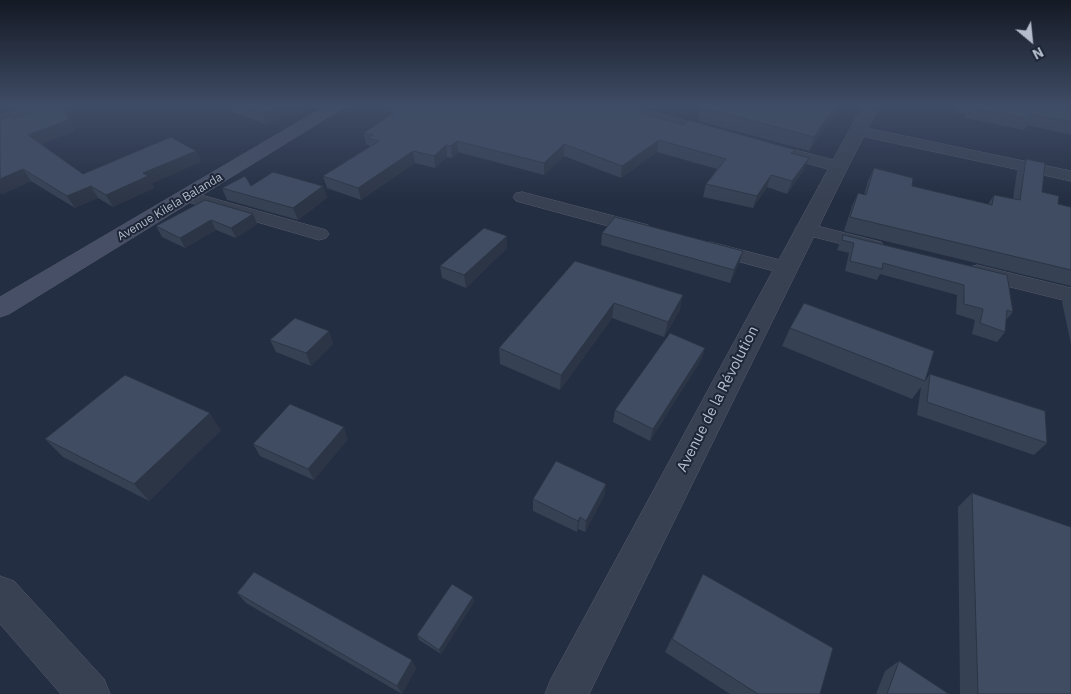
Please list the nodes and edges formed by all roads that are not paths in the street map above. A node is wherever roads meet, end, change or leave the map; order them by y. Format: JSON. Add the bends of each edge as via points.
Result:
{"nodes":[{"id":1,"x":287,"y":137,"type":"edge"},
{"id":2,"x":854,"y":137,"type":"edge"},
{"id":3,"x":887,"y":137,"type":"edge"},
{"id":4,"x":763,"y":146,"type":"edge"},
{"id":5,"x":838,"y":167,"type":"junction"},
{"id":6,"x":1071,"y":176,"type":"edge"},
{"id":7,"x":187,"y":196,"type":"junction"},
{"id":8,"x":522,"y":196,"type":"dead end"},
{"id":9,"x":805,"y":229,"type":"junction"},
{"id":10,"x":318,"y":234,"type":"dead end"},
{"id":11,"x":663,"y":235,"type":"edge"},
{"id":12,"x":691,"y":242,"type":"edge"},
{"id":13,"x":891,"y":250,"type":"edge"},
{"id":14,"x":957,"y":267,"type":"edge"},
{"id":15,"x":785,"y":268,"type":"junction"},
{"id":16,"x":1071,"y":295,"type":"edge"},
{"id":17,"x":0,"y":308,"type":"edge"},
{"id":18,"x":0,"y":595,"type":"edge"},
{"id":19,"x":89,"y":694,"type":"edge"},
{"id":20,"x":566,"y":694,"type":"edge"}],
"edges":[{"from":1,"to":7,"type":"main road","name":"Avenue Kilela Balanda"},
{"from":2,"to":5,"type":"street","name":"Avenue de la Révolution"},
{"from":3,"to":6,"type":"street"},
{"from":4,"to":5,"type":"street"},
{"from":5,"to":9,"type":"street","name":"Avenue de la Révolution"},
{"from":7,"to":10,"type":"street"},
{"from":7,"to":17,"type":"main road","name":"Avenue Kilela Balanda"},
{"from":8,"to":11,"type":"street"},
{"from":9,"to":13,"type":"street"},
{"from":9,"to":15,"type":"street","name":"Avenue de la Révolution"},
{"from":12,"to":15,"type":"street"},
{"from":14,"to":16,"type":"street"},
{"from":15,"to":20,"type":"street","name":"Avenue de la Révolution"},
{"from":18,"to":19,"type":"street"}]}
